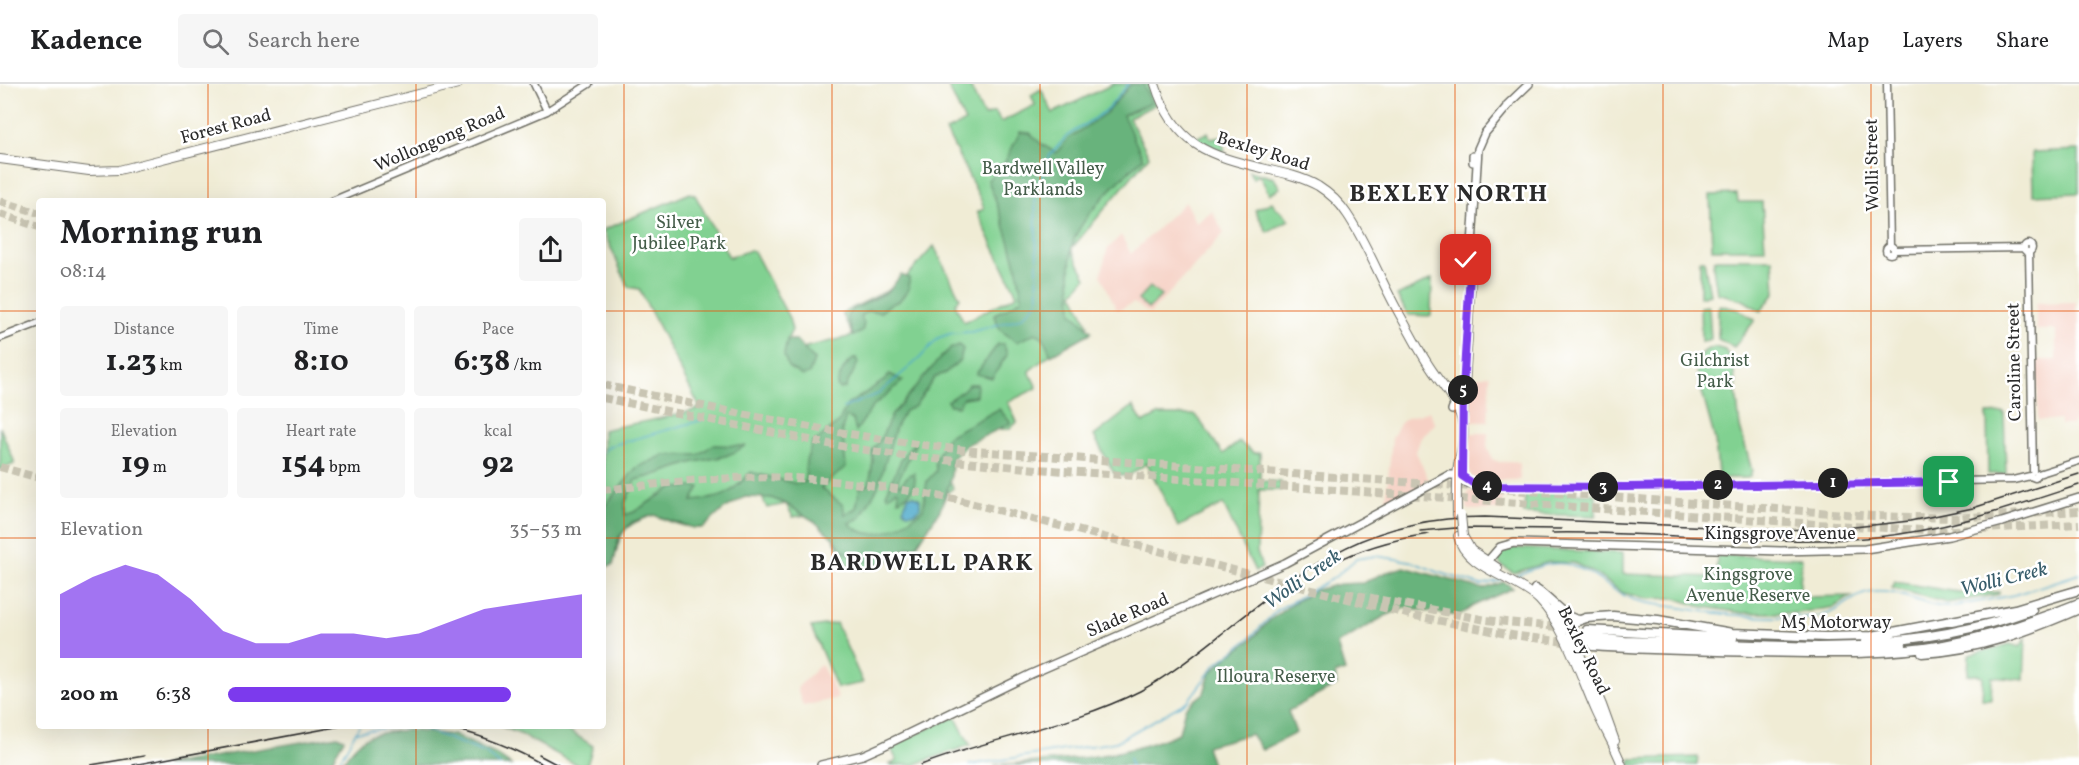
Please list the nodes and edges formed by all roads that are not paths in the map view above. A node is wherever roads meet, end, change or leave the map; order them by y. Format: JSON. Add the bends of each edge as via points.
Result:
{"nodes":[{"id":1,"x":458,"y":84,"type":"edge"},
{"id":2,"x":534,"y":84,"type":"edge"},
{"id":3,"x":589,"y":84,"type":"edge"},
{"id":4,"x":1155,"y":84,"type":"edge"},
{"id":5,"x":1529,"y":84,"type":"edge"},
{"id":6,"x":1887,"y":84,"type":"edge"},
{"id":7,"x":547,"y":111,"type":"junction"},
{"id":8,"x":0,"y":159,"type":"edge"},
{"id":9,"x":339,"y":198,"type":"edge"},
{"id":10,"x":2026,"y":250,"type":"joint"},
{"id":11,"x":36,"y":324,"type":"edge"},
{"id":12,"x":0,"y":338,"type":"edge"},
{"id":13,"x":1463,"y":389,"type":"junction"},
{"id":14,"x":1454,"y":403,"type":"junction"},
{"id":15,"x":1463,"y":425,"type":"junction"},
{"id":16,"x":1461,"y":453,"type":"junction"},
{"id":17,"x":2079,"y":461,"type":"edge"},
{"id":18,"x":2034,"y":474,"type":"junction"},
{"id":19,"x":1460,"y":478,"type":"junction"},
{"id":20,"x":2079,"y":498,"type":"edge"},
{"id":21,"x":1486,"y":564,"type":"junction"},
{"id":22,"x":1516,"y":581,"type":"junction"},
{"id":23,"x":1535,"y":589,"type":"junction"},
{"id":24,"x":2079,"y":591,"type":"edge"},
{"id":25,"x":2079,"y":598,"type":"edge"},
{"id":26,"x":2079,"y":603,"type":"edge"},
{"id":27,"x":2079,"y":609,"type":"edge"},
{"id":28,"x":1581,"y":620,"type":"junction"},
{"id":29,"x":2023,"y":624,"type":"junction"},
{"id":30,"x":1587,"y":630,"type":"tunnel mouth"},
{"id":31,"x":1566,"y":633,"type":"junction"},
{"id":32,"x":1602,"y":639,"type":"junction"},
{"id":33,"x":1909,"y":639,"type":"junction"},
{"id":34,"x":1593,"y":646,"type":"dead end"},
{"id":35,"x":1580,"y":654,"type":"junction"},
{"id":36,"x":1849,"y":654,"type":"junction"},
{"id":37,"x":1618,"y":754,"type":"junction"},
{"id":38,"x":821,"y":765,"type":"edge"},
{"id":39,"x":1622,"y":765,"type":"edge"}],
"edges":[{"from":1,"to":8,"type":"main road","name":"Forest Road","via":[[119,170],[89,171]]},
{"from":2,"to":7,"type":"street"},
{"from":3,"to":7,"type":"street","name":"Wollongong Road"},
{"from":4,"to":14,"type":"main road","name":"Bexley Road","via":[[1173,122],[1199,147],[1225,159],[1300,178],[1336,201]]},
{"from":5,"to":13,"type":"main road","via":[[1479,136]]},
{"from":6,"to":10,"type":"street","name":"Wolli Street","via":[[1892,248]]},
{"from":7,"to":9,"type":"street","name":"Wollongong Road"},
{"from":10,"to":18,"type":"street","name":"Caroline Street"},
{"from":11,"to":12,"type":"street"},
{"from":13,"to":14,"type":"main road","via":[[1462,397]]},
{"from":13,"to":15,"type":"main road"},
{"from":14,"to":15,"type":"main road","name":"Bexley Road"},
{"from":14,"to":16,"type":"main road","name":"Bexley Road"},
{"from":15,"to":16,"type":"main road","name":"Bexley Road"},
{"from":16,"to":19,"type":"main road","name":"Bexley Road"},
{"from":17,"to":18,"type":"street"},
{"from":18,"to":19,"type":"street","via":[[2013,480],[1626,487],[1483,486]]},
{"from":19,"to":21,"type":"main road","name":"Bexley Road","bridge":true,"via":[[1461,546]]},
{"from":19,"to":38,"type":"main road","name":"Slade Road","via":[[1441,481],[1277,567],[1031,674],[872,751]]},
{"from":20,"to":21,"type":"main road","name":"Kingsgrove Avenue","via":[[1980,528],[1894,546],[1799,552],[1511,543],[1500,547]]},
{"from":21,"to":22,"type":"main road","name":"Bexley Road"},
{"from":22,"to":23,"type":"main road","name":"Bexley Road"},
{"from":22,"to":31,"type":"main road","name":"Bexley Road"},
{"from":23,"to":28,"type":"highway","via":[[1570,618]]},
{"from":23,"to":31,"type":"main road","name":"Bexley Road","via":[[1548,601]]},
{"from":24,"to":28,"type":"highway","via":[[1977,617],[1851,637],[1732,633],[1623,616]]},
{"from":24,"to":33,"type":"highway","name":"M5 Motorway","via":[[2002,620]]},
{"from":25,"to":33,"type":"highway","via":[[2022,619],[1965,633]]},
{"from":26,"to":29,"type":"highway","name":"M5 Motorway"},
{"from":27,"to":36,"type":"highway","via":[[1977,646],[1893,655]]},
{"from":28,"to":31,"type":"highway"},
{"from":29,"to":32,"type":"highway","via":[[1941,640],[1844,648]]},
{"from":29,"to":36,"type":"highway","name":"M5 Motorway","via":[[1942,645]]},
{"from":30,"to":33,"type":"highway","name":"M5 Motorway","via":[[1825,642]]},
{"from":31,"to":32,"type":"highway"},
{"from":31,"to":35,"type":"main road","name":"Bexley Road"},
{"from":31,"to":37,"type":"main road","name":"Bexley Road"},
{"from":32,"to":35,"type":"highway","via":[[1583,642]]},
{"from":34,"to":36,"type":"highway","name":"M5 Motorway"},
{"from":35,"to":37,"type":"main road","name":"Bexley Road"},
{"from":37,"to":39,"type":"main road","name":"Bexley Road"}]}
